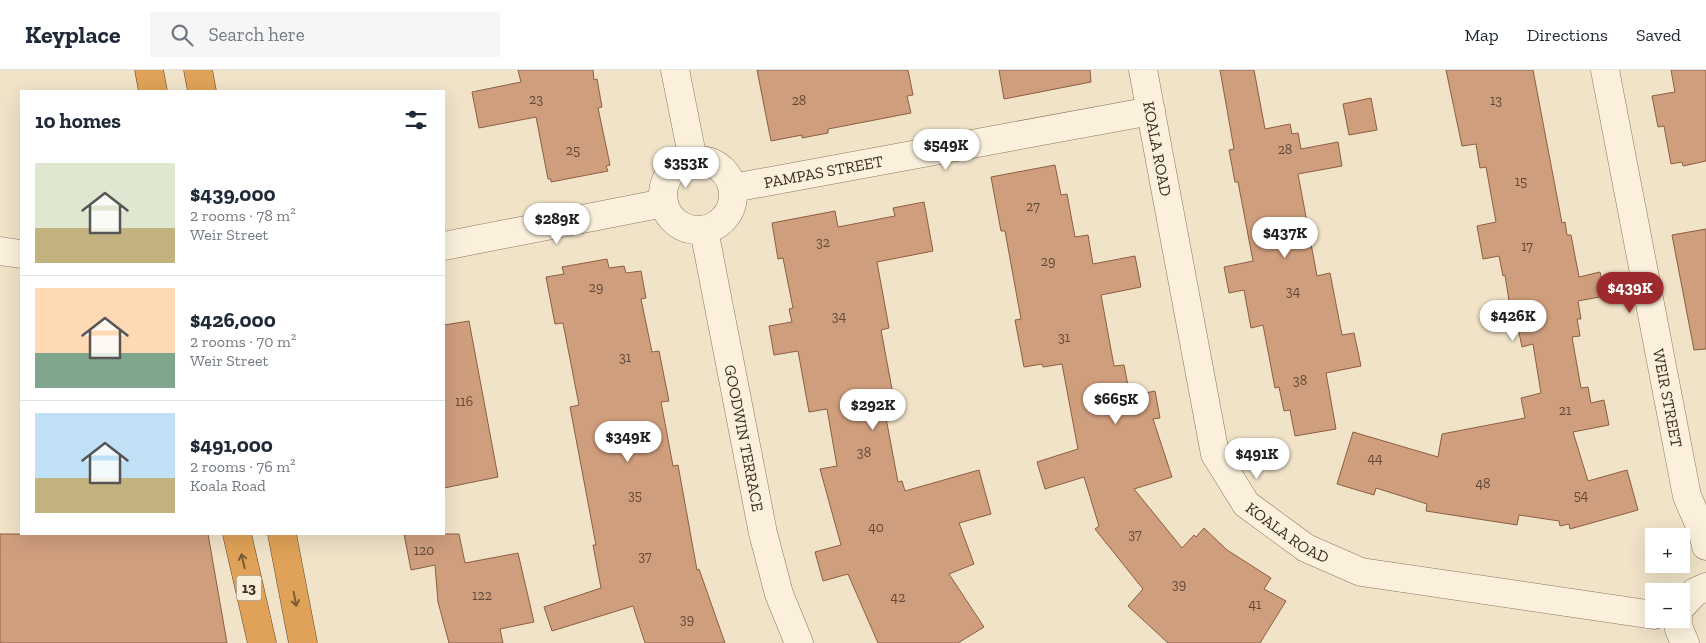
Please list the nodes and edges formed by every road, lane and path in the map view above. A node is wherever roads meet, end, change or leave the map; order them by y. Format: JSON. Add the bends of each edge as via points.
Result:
{"nodes":[{"id":1,"x":149,"y":70,"type":"edge"},
{"id":2,"x":198,"y":70,"type":"edge"},
{"id":3,"x":675,"y":70,"type":"edge"},
{"id":4,"x":1143,"y":70,"type":"edge"},
{"id":5,"x":1605,"y":70,"type":"edge"},
{"id":6,"x":152,"y":90,"type":"edge"},
{"id":7,"x":202,"y":90,"type":"edge"},
{"id":8,"x":1151,"y":111,"type":"junction"},
{"id":9,"x":693,"y":160,"type":"junction"},
{"id":10,"x":733,"y":188,"type":"junction"},
{"id":11,"x":664,"y":203,"type":"junction"},
{"id":12,"x":704,"y":230,"type":"junction"},
{"id":13,"x":445,"y":246,"type":"edge"},
{"id":14,"x":0,"y":251,"type":"edge"},
{"id":15,"x":20,"y":254,"type":"edge"},
{"id":16,"x":237,"y":535,"type":"edge"},
{"id":17,"x":282,"y":535,"type":"edge"},
{"id":18,"x":1706,"y":546,"type":"edge"},
{"id":19,"x":1706,"y":587,"type":"edge"},
{"id":20,"x":1690,"y":597,"type":"edge"},
{"id":21,"x":1645,"y":614,"type":"edge"},
{"id":22,"x":1678,"y":628,"type":"edge"},
{"id":23,"x":262,"y":643,"type":"edge"},
{"id":24,"x":303,"y":643,"type":"edge"},
{"id":25,"x":798,"y":643,"type":"edge"},
{"id":26,"x":1685,"y":643,"type":"edge"}],
"edges":[{"from":1,"to":6,"type":"highway"},
{"from":2,"to":7,"type":"highway"},
{"from":3,"to":9,"type":"street"},
{"from":4,"to":8,"type":"street","name":"KOALA ROAD"},
{"from":5,"to":18,"type":"street","name":"WEIR STREET","via":[[1687,496]]},
{"from":8,"to":10,"type":"street","name":"PAMPAS STREET"},
{"from":8,"to":21,"type":"street","name":"KOALA ROAD","via":[[1215,454],[1246,504],[1306,548],[1361,572]]},
{"from":9,"to":10,"type":"street","via":[[704,160],[723,169]]},
{"from":9,"to":11,"type":"street","via":[[672,170],[663,192]]},
{"from":10,"to":12,"type":"street","via":[[730,210],[719,223]]},
{"from":11,"to":12,"type":"street","via":[[674,221],[683,227]]},
{"from":11,"to":13,"type":"street"},
{"from":12,"to":25,"type":"street","name":"GOODWIN TERRACE","via":[[763,533],[779,594]]},
{"from":14,"to":15,"type":"street"},
{"from":23,"to":16,"type":"highway","number":"13","one_way":true},
{"from":17,"to":24,"type":"highway","one_way":true},
{"from":19,"to":20,"type":"street"},
{"from":22,"to":26,"type":"street"}]}
